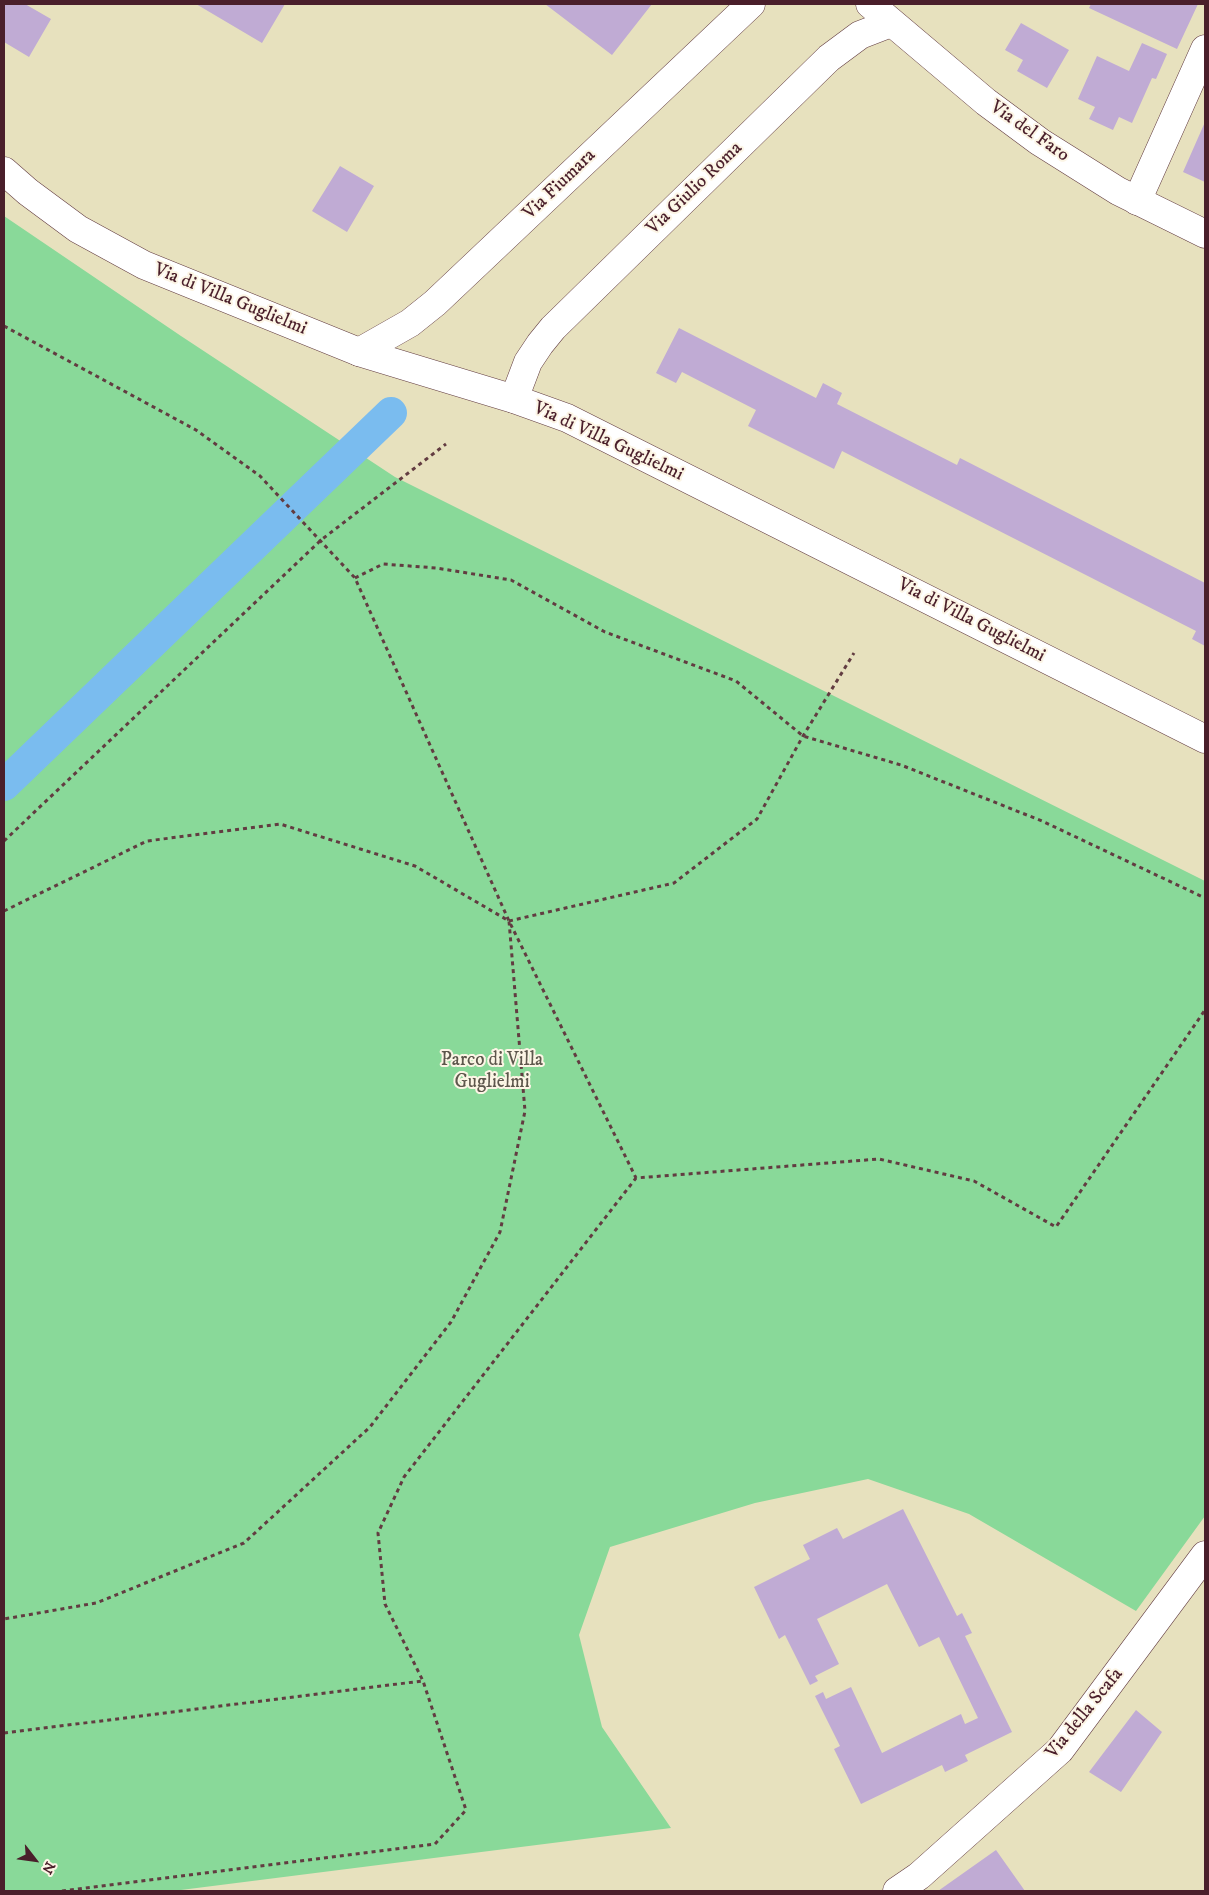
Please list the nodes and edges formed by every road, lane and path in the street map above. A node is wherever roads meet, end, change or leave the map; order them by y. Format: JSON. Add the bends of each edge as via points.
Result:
{"nodes":[{"id":1,"x":751,"y":4,"type":"edge"},
{"id":2,"x":870,"y":4,"type":"edge"},
{"id":3,"x":895,"y":13,"type":"edge"},
{"id":4,"x":1205,"y":49,"type":"edge"},
{"id":5,"x":4,"y":171,"type":"edge"},
{"id":6,"x":1137,"y":201,"type":"junction"},
{"id":7,"x":1205,"y":234,"type":"edge"},
{"id":8,"x":4,"y":326,"type":"edge"},
{"id":9,"x":359,"y":352,"type":"junction"},
{"id":10,"x":514,"y":399,"type":"junction"},
{"id":11,"x":446,"y":444,"type":"dead end"},
{"id":12,"x":321,"y":540,"type":"junction"},
{"id":13,"x":355,"y":578,"type":"junction"},
{"id":14,"x":854,"y":653,"type":"dead end"},
{"id":15,"x":803,"y":736,"type":"junction"},
{"id":16,"x":1205,"y":738,"type":"edge"},
{"id":17,"x":4,"y":841,"type":"edge"},
{"id":18,"x":1205,"y":898,"type":"edge"},
{"id":19,"x":4,"y":911,"type":"edge"},
{"id":20,"x":508,"y":921,"type":"junction"},
{"id":21,"x":1205,"y":1010,"type":"edge"},
{"id":22,"x":636,"y":1178,"type":"junction"},
{"id":23,"x":1205,"y":1555,"type":"edge"},
{"id":24,"x":4,"y":1618,"type":"edge"},
{"id":25,"x":422,"y":1681,"type":"junction"},
{"id":26,"x":4,"y":1733,"type":"edge"},
{"id":27,"x":62,"y":1891,"type":"edge"},
{"id":28,"x":897,"y":1891,"type":"edge"}],
"edges":[{"from":1,"to":9,"type":"street","name":"Via Fiumara","via":[[436,303],[410,323]]},
{"from":2,"to":3,"type":"street","name":"Via del Faro"},
{"from":3,"to":6,"type":"street","name":"Via del Faro","via":[[1003,115],[1077,166]]},
{"from":3,"to":10,"type":"street","name":"Via Giulio Roma","via":[[829,58],[560,321],[533,353]]},
{"from":4,"to":6,"type":"street"},
{"from":5,"to":9,"type":"street","name":"Via di Villa Guglielmi","via":[[62,218],[125,255]]},
{"from":6,"to":7,"type":"street","name":"Via del Faro"},
{"from":8,"to":12,"type":"path","via":[[196,430],[260,476]]},
{"from":9,"to":10,"type":"street","name":"Via di Villa Guglielmi"},
{"from":10,"to":16,"type":"street","name":"Via di Villa Guglielmi","via":[[566,418]]},
{"from":11,"to":12,"type":"path"},
{"from":12,"to":13,"type":"path"},
{"from":12,"to":17,"type":"path"},
{"from":13,"to":15,"type":"path","via":[[383,564],[436,568],[511,580],[605,632],[736,681]]},
{"from":13,"to":20,"type":"path"},
{"from":14,"to":15,"type":"path"},
{"from":15,"to":18,"type":"path","via":[[901,765],[1042,820]]},
{"from":15,"to":20,"type":"path","via":[[757,819],[674,883]]},
{"from":19,"to":20,"type":"path","via":[[147,841],[280,824],[415,866]]},
{"from":20,"to":22,"type":"path"},
{"from":20,"to":24,"type":"path","via":[[525,1111],[500,1232],[451,1322],[370,1427],[244,1543],[96,1603]]},
{"from":21,"to":22,"type":"path","via":[[1056,1227],[974,1180],[879,1159]]},
{"from":22,"to":25,"type":"path","via":[[404,1476],[378,1533],[385,1604]]},
{"from":23,"to":28,"type":"street","name":"Via della Scafa","via":[[1060,1750],[919,1876]]},
{"from":25,"to":26,"type":"path"},
{"from":25,"to":27,"type":"path","via":[[466,1810],[436,1844]]}]}
